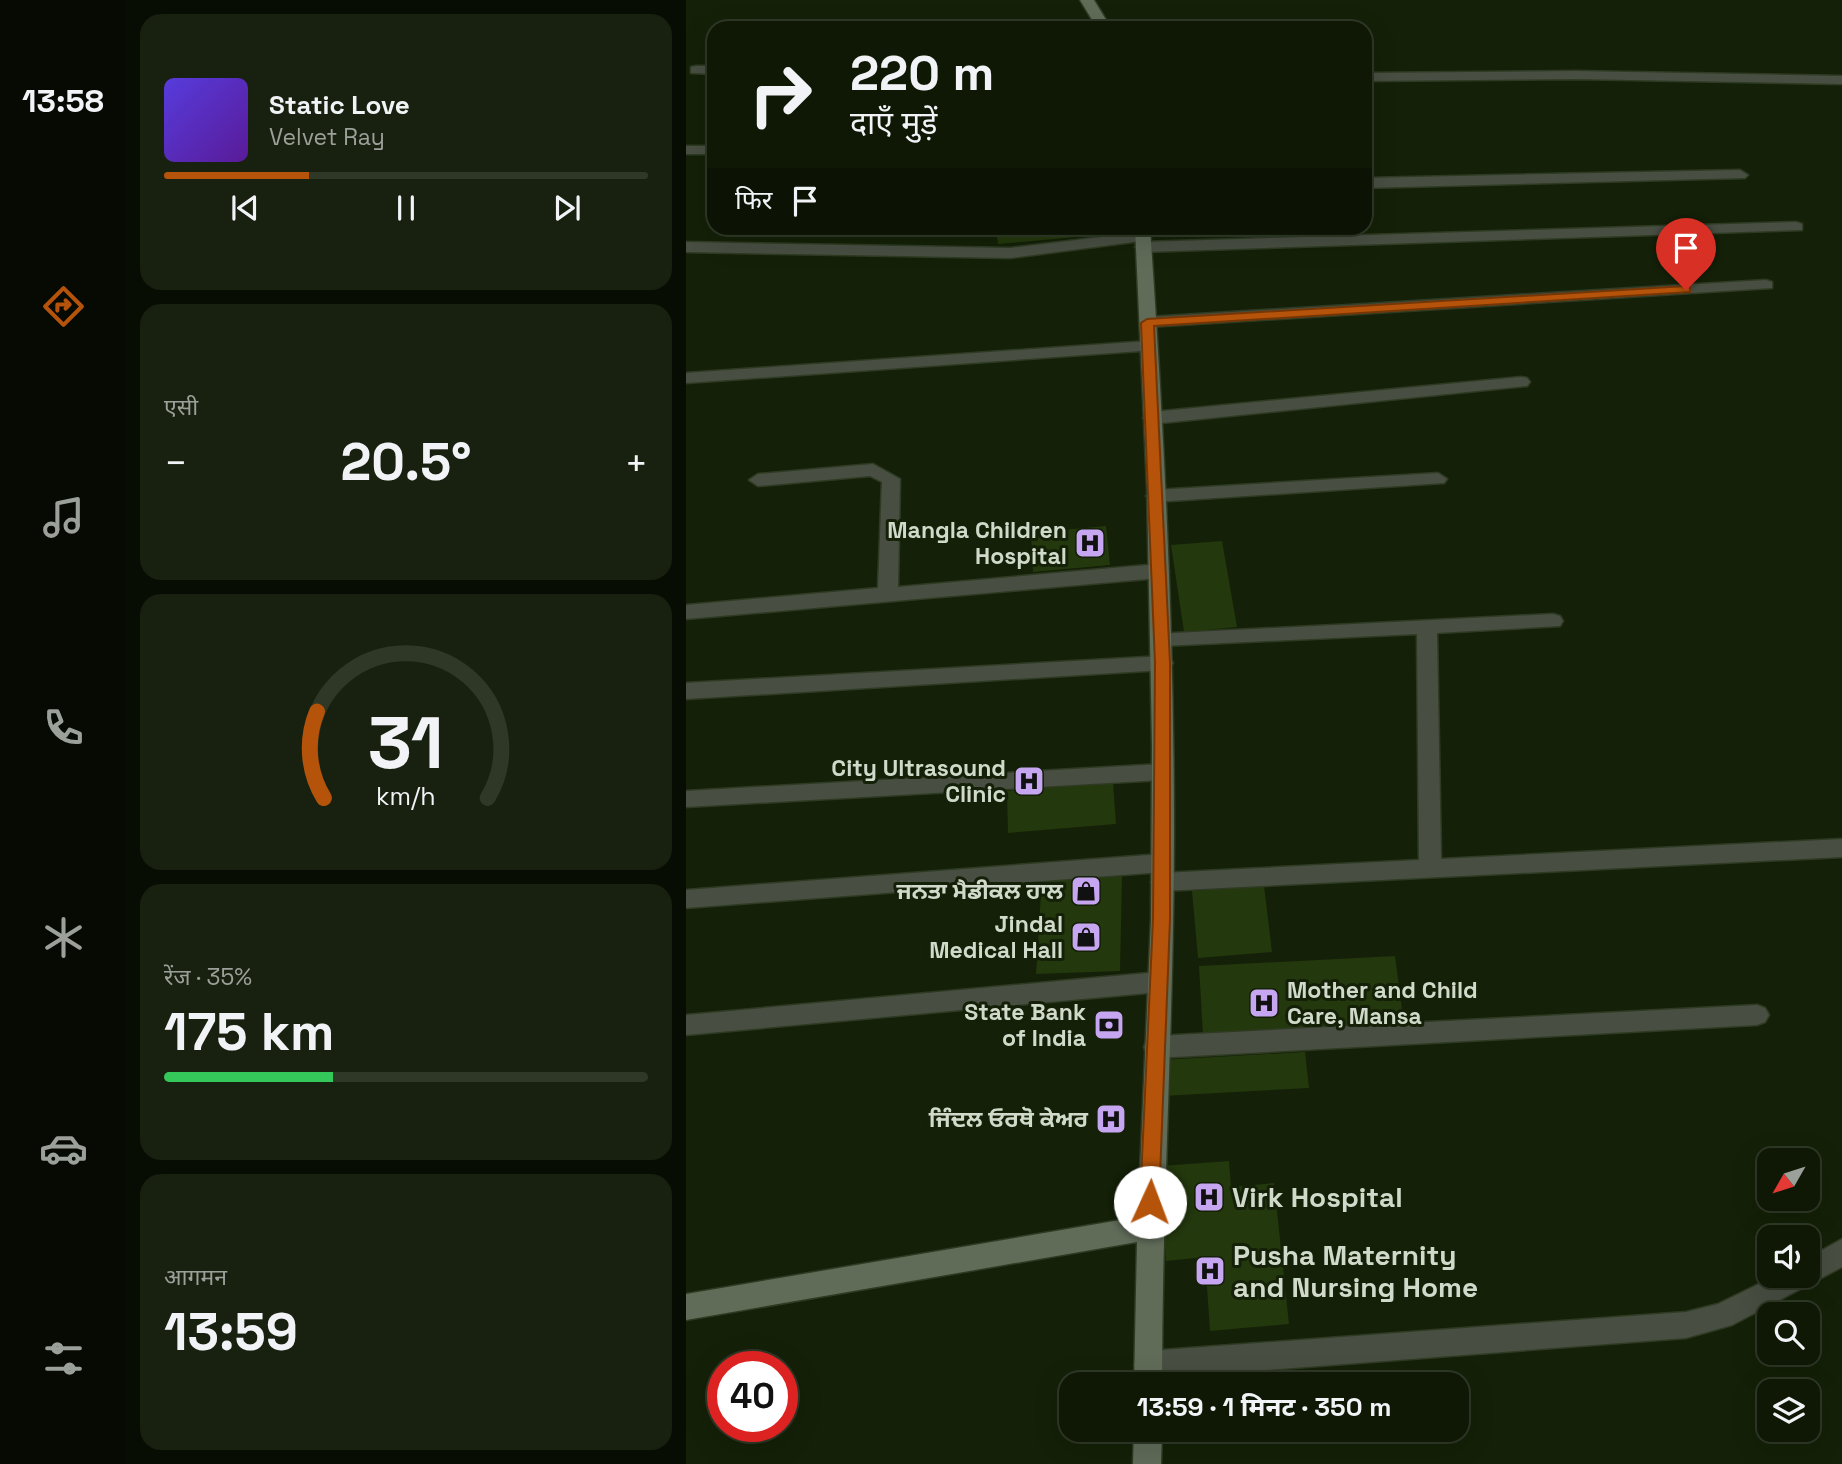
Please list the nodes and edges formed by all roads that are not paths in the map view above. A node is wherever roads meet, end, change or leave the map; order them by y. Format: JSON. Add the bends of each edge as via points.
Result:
{"nodes":[{"id":1,"x":1087,"y":0,"type":"edge"},
{"id":2,"x":1100,"y":21,"type":"edge"},
{"id":3,"x":696,"y":70,"type":"dead end"},
{"id":4,"x":707,"y":70,"type":"edge"},
{"id":5,"x":1372,"y":77,"type":"edge"},
{"id":6,"x":1842,"y":80,"type":"edge"},
{"id":7,"x":686,"y":150,"type":"edge"},
{"id":8,"x":707,"y":150,"type":"edge"},
{"id":9,"x":1740,"y":174,"type":"dead end"},
{"id":10,"x":1372,"y":183,"type":"edge"},
{"id":11,"x":1796,"y":227,"type":"dead end"},
{"id":12,"x":1372,"y":233,"type":"edge"},
{"id":13,"x":1274,"y":235,"type":"edge"},
{"id":14,"x":1143,"y":237,"type":"edge"},
{"id":15,"x":686,"y":247,"type":"edge"},
{"id":16,"x":1766,"y":285,"type":"dead end"},
{"id":17,"x":1147,"y":323,"type":"junction"},
{"id":18,"x":1149,"y":345,"type":"junction"},
{"id":19,"x":686,"y":378,"type":"edge"},
{"id":20,"x":1521,"y":382,"type":"dead end"},
{"id":21,"x":1152,"y":418,"type":"junction"},
{"id":22,"x":1438,"y":479,"type":"dead end"},
{"id":23,"x":758,"y":480,"type":"dead end"},
{"id":24,"x":1155,"y":496,"type":"junction"},
{"id":25,"x":1159,"y":571,"type":"junction"},
{"id":26,"x":888,"y":594,"type":"junction"},
{"id":27,"x":686,"y":612,"type":"edge"},
{"id":28,"x":1553,"y":621,"type":"dead end"},
{"id":29,"x":1427,"y":630,"type":"junction"},
{"id":30,"x":1162,"y":639,"type":"junction"},
{"id":31,"x":1163,"y":663,"type":"junction"},
{"id":32,"x":686,"y":691,"type":"edge"},
{"id":33,"x":1162,"y":772,"type":"junction"},
{"id":34,"x":686,"y":799,"type":"edge"},
{"id":35,"x":1842,"y":848,"type":"edge"},
{"id":36,"x":1430,"y":869,"type":"junction"},
{"id":37,"x":1162,"y":872,"type":"junction"},
{"id":38,"x":686,"y":899,"type":"edge"},
{"id":39,"x":1159,"y":982,"type":"junction"},
{"id":40,"x":1758,"y":1015,"type":"dead end"},
{"id":41,"x":686,"y":1025,"type":"edge"},
{"id":42,"x":1156,"y":1047,"type":"junction"},
{"id":43,"x":1148,"y":1228,"type":"junction"},
{"id":44,"x":1842,"y":1252,"type":"edge"},
{"id":45,"x":1820,"y":1265,"type":"edge"},
{"id":46,"x":1778,"y":1288,"type":"edge"},
{"id":47,"x":686,"y":1307,"type":"edge"},
{"id":48,"x":1148,"y":1372,"type":"edge"},
{"id":49,"x":1180,"y":1372,"type":"edge"},
{"id":50,"x":1147,"y":1442,"type":"edge"},
{"id":51,"x":1147,"y":1464,"type":"edge"}],
"edges":[{"from":1,"to":2,"type":"street"},
{"from":3,"to":4,"type":"street"},
{"from":5,"to":6,"type":"street"},
{"from":7,"to":8,"type":"street"},
{"from":9,"to":10,"type":"street"},
{"from":11,"to":12,"type":"street"},
{"from":13,"to":14,"type":"street"},
{"from":14,"to":15,"type":"street","via":[[1010,253]]},
{"from":14,"to":17,"type":"street"},
{"from":16,"to":17,"type":"street"},
{"from":17,"to":18,"type":"street"},
{"from":18,"to":19,"type":"street"},
{"from":18,"to":21,"type":"street"},
{"from":20,"to":21,"type":"street"},
{"from":21,"to":24,"type":"street"},
{"from":22,"to":24,"type":"street"},
{"from":23,"to":26,"type":"street","via":[[873,470],[891,479]]},
{"from":24,"to":25,"type":"street"},
{"from":25,"to":26,"type":"street"},
{"from":25,"to":30,"type":"street"},
{"from":26,"to":27,"type":"street"},
{"from":28,"to":29,"type":"street"},
{"from":29,"to":30,"type":"street"},
{"from":29,"to":36,"type":"street"},
{"from":30,"to":31,"type":"street"},
{"from":31,"to":32,"type":"street"},
{"from":31,"to":33,"type":"street"},
{"from":33,"to":34,"type":"street"},
{"from":33,"to":37,"type":"street"},
{"from":35,"to":36,"type":"street"},
{"from":36,"to":37,"type":"street"},
{"from":37,"to":38,"type":"street"},
{"from":37,"to":39,"type":"street"},
{"from":39,"to":41,"type":"street"},
{"from":39,"to":42,"type":"street"},
{"from":40,"to":42,"type":"street"},
{"from":42,"to":43,"type":"street"},
{"from":43,"to":47,"type":"street"},
{"from":43,"to":48,"type":"street"},
{"from":44,"to":45,"type":"street"},
{"from":46,"to":49,"type":"street","via":[[1722,1316],[1686,1325]]},
{"from":50,"to":51,"type":"street"}]}
